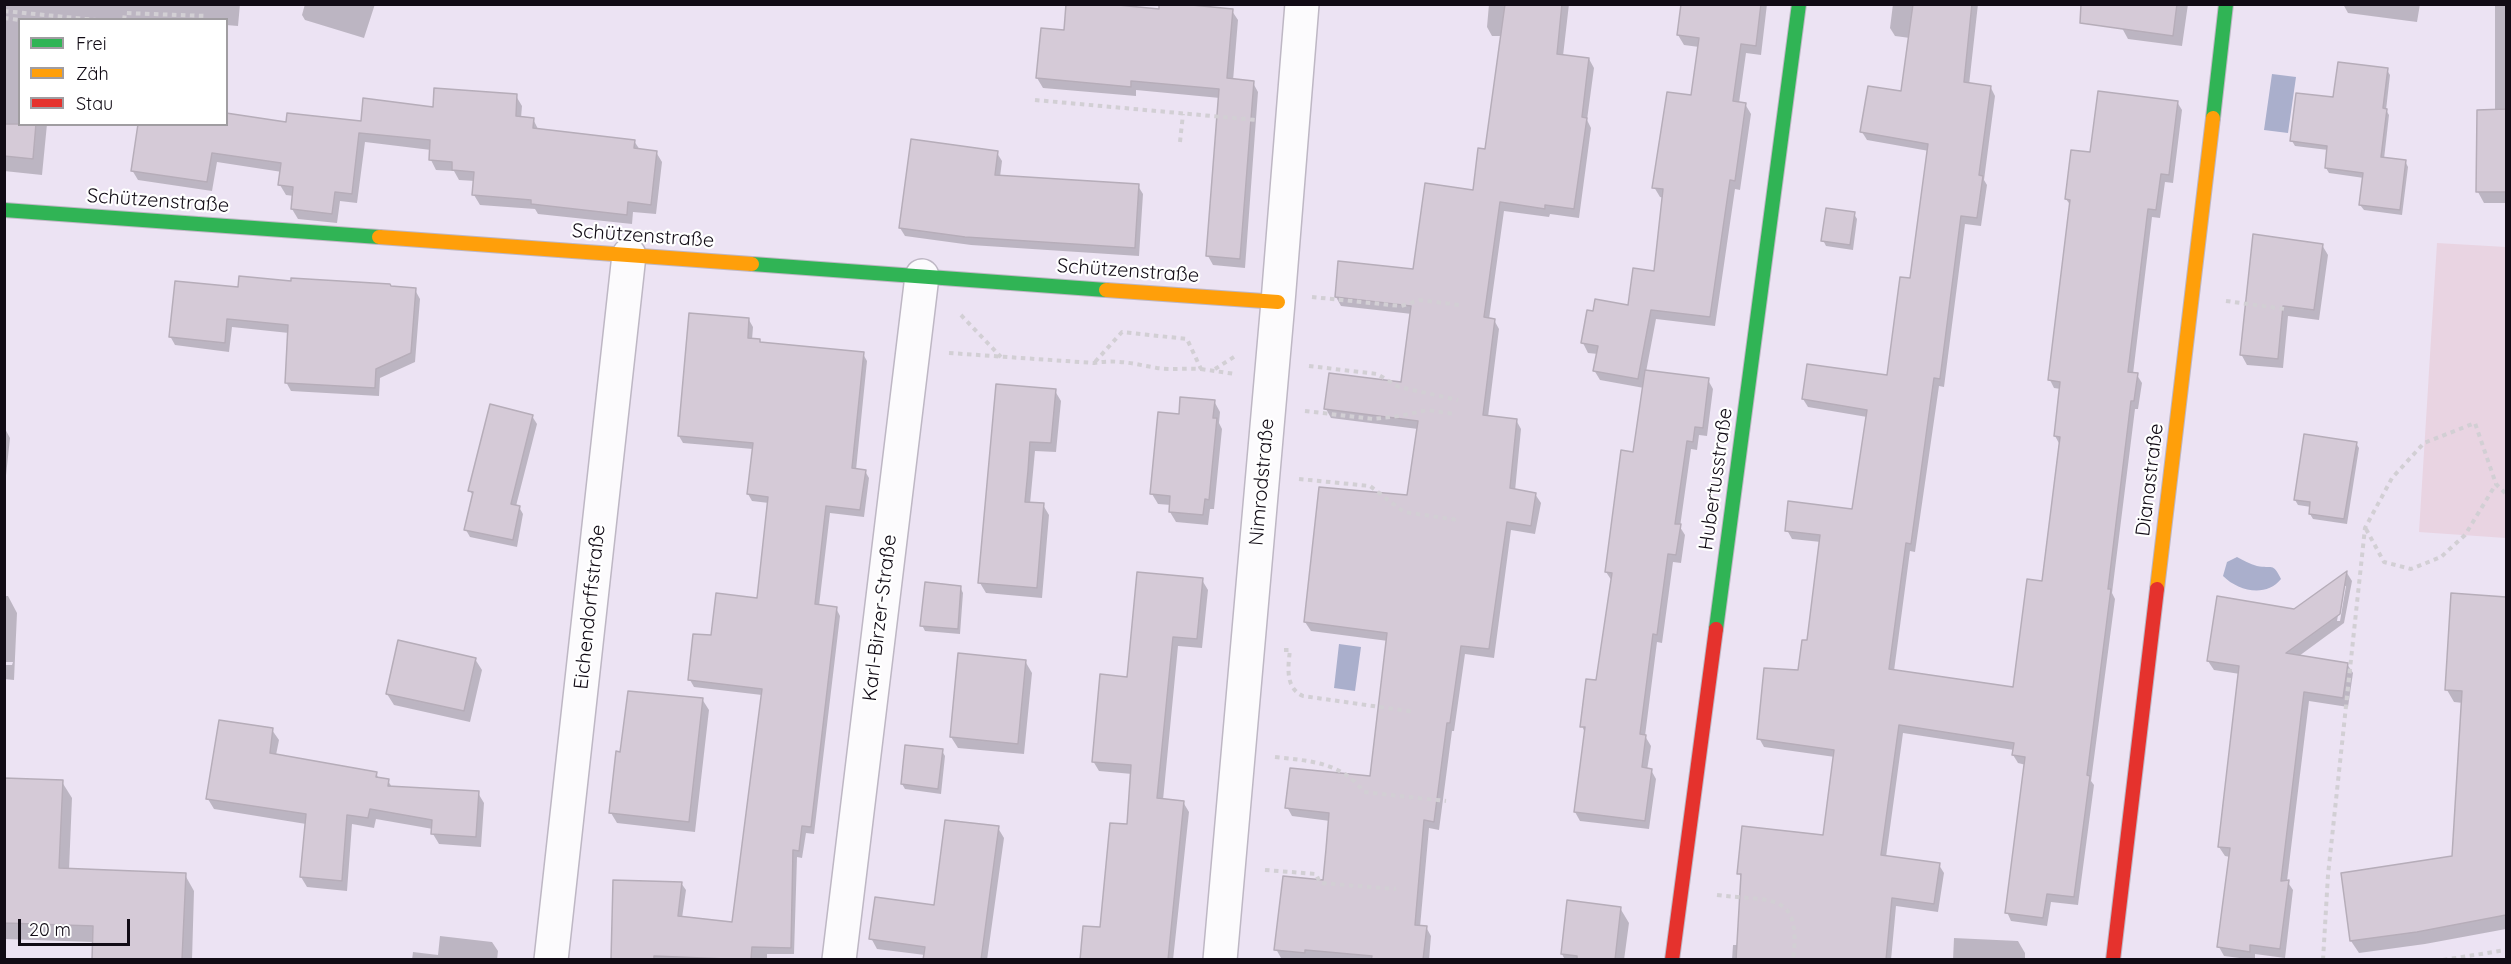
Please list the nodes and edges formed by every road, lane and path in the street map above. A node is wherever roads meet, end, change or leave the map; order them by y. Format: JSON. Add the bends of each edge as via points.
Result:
{"nodes":[{"id":1,"x":1302,"y":4,"type":"edge"},
{"id":2,"x":1799,"y":4,"type":"edge"},
{"id":3,"x":2226,"y":4,"type":"edge"},
{"id":4,"x":4,"y":11,"type":"edge"},
{"id":5,"x":207,"y":16,"type":"dead end"},
{"id":6,"x":76,"y":18,"type":"edge"},
{"id":7,"x":124,"y":18,"type":"edge"},
{"id":8,"x":1035,"y":100,"type":"dead end"},
{"id":9,"x":1183,"y":114,"type":"junction"},
{"id":10,"x":1293,"y":123,"type":"junction"},
{"id":11,"x":1180,"y":141,"type":"dead end"},
{"id":12,"x":4,"y":210,"type":"edge"},
{"id":13,"x":629,"y":255,"type":"junction"},
{"id":14,"x":922,"y":276,"type":"junction"},
{"id":15,"x":2191,"y":296,"type":"junction"},
{"id":16,"x":1333,"y":300,"type":"dead end"},
{"id":17,"x":1278,"y":302,"type":"junction"},
{"id":18,"x":1459,"y":305,"type":"dead end"},
{"id":19,"x":2285,"y":309,"type":"dead end"},
{"id":20,"x":913,"y":351,"type":"junction"},
{"id":21,"x":1094,"y":363,"type":"junction"},
{"id":22,"x":1201,"y":369,"type":"junction"},
{"id":23,"x":1215,"y":369,"type":"dead end"},
{"id":24,"x":1331,"y":369,"type":"dead end"},
{"id":25,"x":1458,"y":400,"type":"dead end"},
{"id":26,"x":1325,"y":413,"type":"dead end"},
{"id":27,"x":1454,"y":414,"type":"dead end"},
{"id":28,"x":1320,"y":481,"type":"dead end"},
{"id":29,"x":2496,"y":484,"type":"junction"},
{"id":30,"x":2506,"y":494,"type":"edge"},
{"id":31,"x":1458,"y":520,"type":"dead end"},
{"id":32,"x":2365,"y":528,"type":"junction"},
{"id":33,"x":1290,"y":654,"type":"dead end"},
{"id":34,"x":1415,"y":712,"type":"dead end"},
{"id":35,"x":1239,"y":753,"type":"junction"},
{"id":36,"x":1446,"y":801,"type":"dead end"},
{"id":37,"x":1256,"y":869,"type":"dead end"},
{"id":38,"x":1396,"y":889,"type":"dead end"},
{"id":39,"x":1738,"y":898,"type":"dead end"},
{"id":40,"x":2506,"y":950,"type":"edge"},
{"id":41,"x":551,"y":960,"type":"edge"},
{"id":42,"x":839,"y":960,"type":"edge"},
{"id":43,"x":1220,"y":960,"type":"edge"},
{"id":44,"x":1672,"y":960,"type":"edge"},
{"id":45,"x":1794,"y":960,"type":"edge"},
{"id":46,"x":2113,"y":960,"type":"edge"},
{"id":47,"x":2323,"y":960,"type":"edge"},
{"id":48,"x":2443,"y":960,"type":"edge"}],
"edges":[{"from":1,"to":10,"type":"street","name":"Nimrodstraße"},
{"from":2,"to":44,"type":"street","name":"Hubertusstraße"},
{"from":3,"to":15,"type":"street","name":"Dianastraße"},
{"from":4,"to":6,"type":"path"},
{"from":5,"to":7,"type":"path","via":[[125,14]]},
{"from":8,"to":9,"type":"path"},
{"from":9,"to":10,"type":"path"},
{"from":9,"to":11,"type":"path"},
{"from":10,"to":17,"type":"street","name":"Nimrodstraße"},
{"from":12,"to":13,"type":"street","name":"Schützenstraße"},
{"from":13,"to":14,"type":"street","name":"Schützenstraße"},
{"from":13,"to":41,"type":"street","name":"Eichendorffstraße"},
{"from":14,"to":17,"type":"street","name":"Schützenstraße"},
{"from":14,"to":20,"type":"street","name":"Karl-Birzer-Straße"},
{"from":15,"to":19,"type":"path"},
{"from":15,"to":46,"type":"street","name":"Dianastraße"},
{"from":16,"to":18,"type":"path","via":[[1401,306],[1420,300]]},
{"from":17,"to":35,"type":"street","name":"Nimrodstraße"},
{"from":20,"to":21,"type":"path"},
{"from":20,"to":42,"type":"street","name":"Karl-Birzer-Straße"},
{"from":21,"to":22,"type":"path"},
{"from":21,"to":22,"type":"path","via":[[1122,332],[1187,339]]},
{"from":22,"to":23,"type":"path"},
{"from":24,"to":25,"type":"path","via":[[1377,374],[1399,387]]},
{"from":26,"to":27,"type":"path","via":[[1373,419],[1426,410]]},
{"from":28,"to":31,"type":"path","via":[[1370,486],[1404,512]]},
{"from":29,"to":30,"type":"path"},
{"from":29,"to":32,"type":"path","via":[[2465,535],[2441,557],[2411,568],[2384,562]]},
{"from":29,"to":32,"type":"path","via":[[2475,423],[2424,443],[2392,478]]},
{"from":32,"to":47,"type":"path","via":[[2328,875]]},
{"from":33,"to":34,"type":"path","via":[[1290,683],[1295,693]]},
{"from":35,"to":36,"type":"path","via":[[1323,763],[1354,780],[1364,792]]},
{"from":35,"to":43,"type":"street","name":"Nimrodstraße"},
{"from":37,"to":38,"type":"path","via":[[1316,874],[1320,883]]},
{"from":39,"to":45,"type":"path","via":[[1773,900],[1790,913],[1794,921]]},
{"from":40,"to":48,"type":"path"}]}
